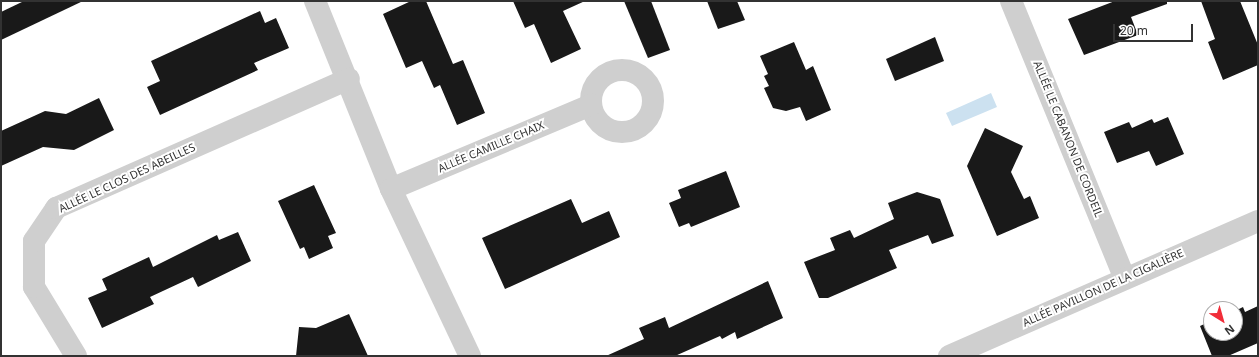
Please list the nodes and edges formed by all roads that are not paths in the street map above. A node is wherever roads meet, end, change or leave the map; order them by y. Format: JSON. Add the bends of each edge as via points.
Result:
{"nodes":[{"id":1,"x":315,"y":1,"type":"edge"},
{"id":2,"x":1011,"y":1,"type":"edge"},
{"id":3,"x":349,"y":79,"type":"junction"},
{"id":4,"x":591,"y":105,"type":"dead end"},
{"id":5,"x":391,"y":189,"type":"junction"},
{"id":6,"x":1258,"y":221,"type":"edge"},
{"id":7,"x":1124,"y":277,"type":"junction"},
{"id":8,"x":76,"y":356,"type":"edge"},
{"id":9,"x":470,"y":356,"type":"edge"},
{"id":10,"x":949,"y":356,"type":"edge"}],
"edges":[{"from":1,"to":3,"type":"street"},
{"from":2,"to":7,"type":"street","name":"ALLÉE LE CABANON DE CORDEIL"},
{"from":3,"to":5,"type":"street"},
{"from":3,"to":8,"type":"street","name":"ALLÉE LE CLOS DES ABEILLES","via":[[56,208],[34,241],[34,287]]},
{"from":4,"to":5,"type":"street","name":"ALLÉE CAMILLE CHAIX"},
{"from":5,"to":9,"type":"street"},
{"from":6,"to":7,"type":"street","name":"ALLÉE PAVILLON DE LA CIGALIÈRE"},
{"from":7,"to":10,"type":"street","name":"ALLÉE PAVILLON DE LA CIGALIÈRE"}]}
